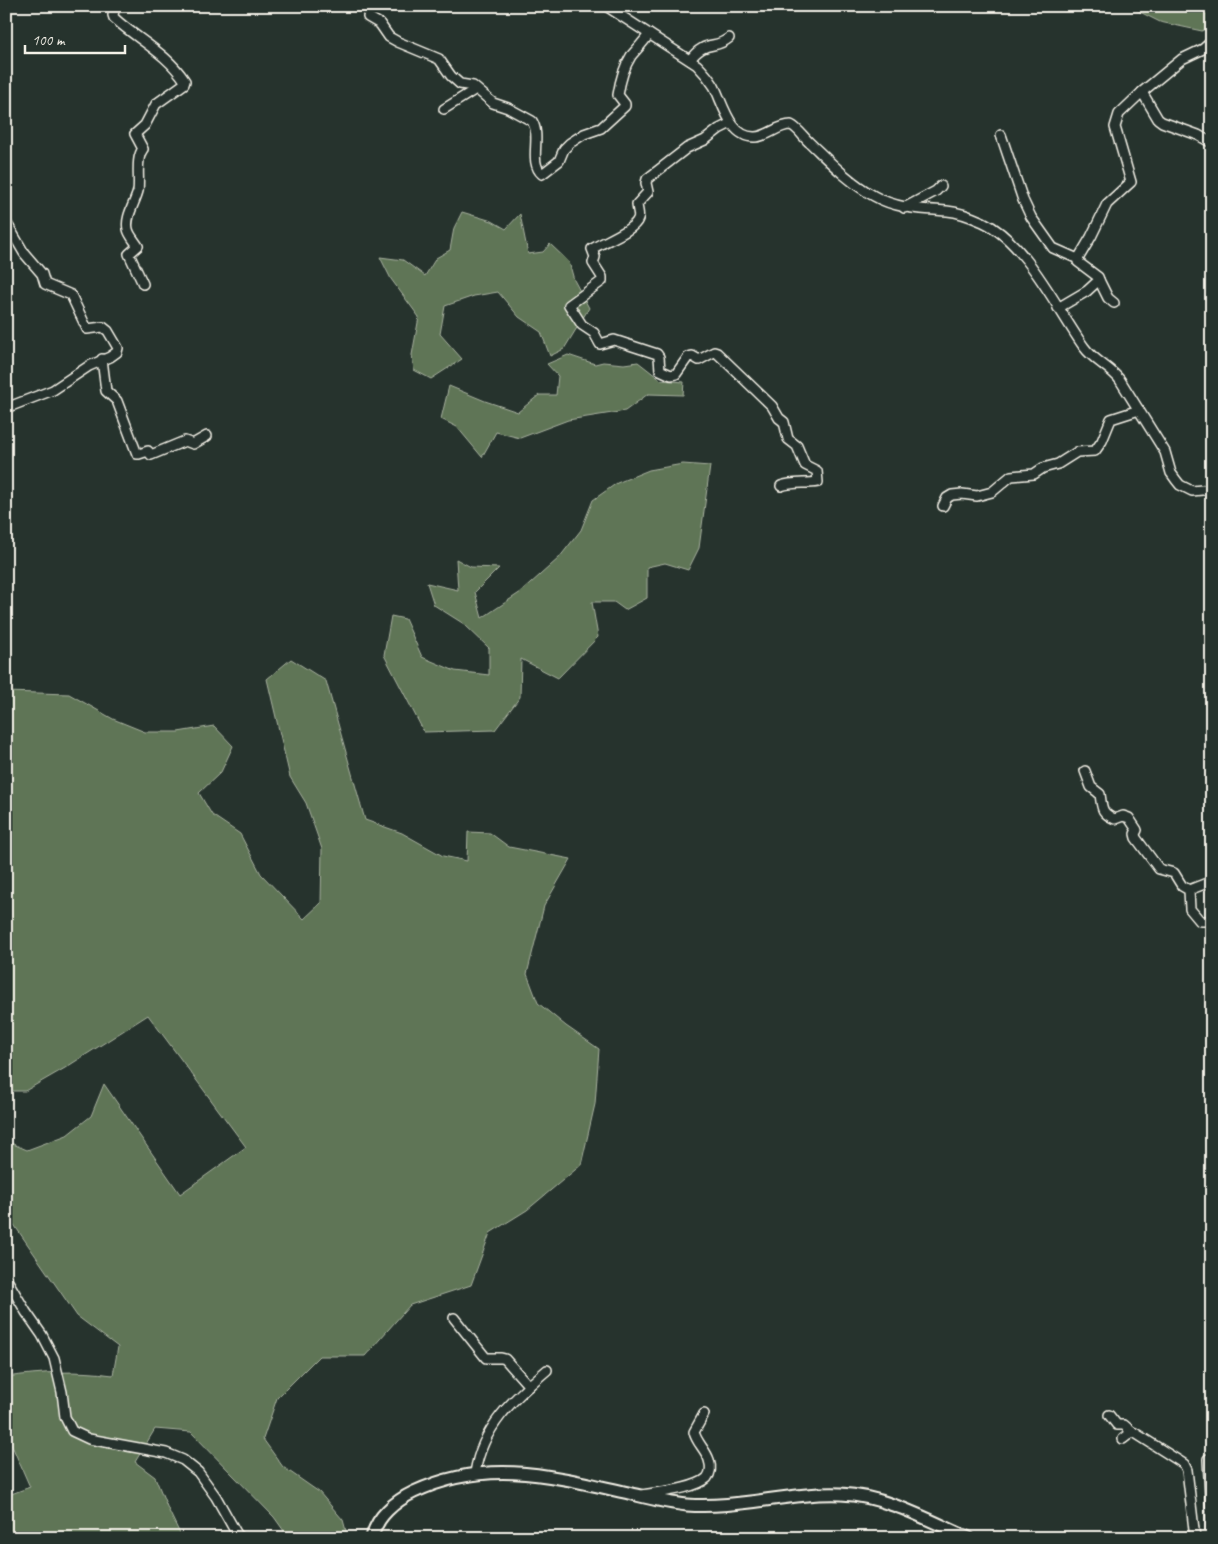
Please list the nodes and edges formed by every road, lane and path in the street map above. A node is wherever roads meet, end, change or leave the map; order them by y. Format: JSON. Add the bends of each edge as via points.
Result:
{"nodes":[{"id":1,"x":115,"y":6,"type":"edge"},
{"id":2,"x":606,"y":6,"type":"edge"},
{"id":3,"x":368,"y":17,"type":"dead end"},
{"id":4,"x":649,"y":34,"type":"junction"},
{"id":5,"x":729,"y":38,"type":"dead end"},
{"id":6,"x":1212,"y":41,"type":"edge"},
{"id":7,"x":690,"y":60,"type":"junction"},
{"id":8,"x":476,"y":88,"type":"junction"},
{"id":9,"x":1142,"y":92,"type":"junction"},
{"id":10,"x":444,"y":109,"type":"dead end"},
{"id":11,"x":731,"y":123,"type":"junction"},
{"id":12,"x":1002,"y":135,"type":"dead end"},
{"id":13,"x":1212,"y":143,"type":"edge"},
{"id":14,"x":941,"y":186,"type":"dead end"},
{"id":15,"x":904,"y":208,"type":"junction"},
{"id":16,"x":6,"y":222,"type":"edge"},
{"id":17,"x":1078,"y":259,"type":"junction"},
{"id":18,"x":1099,"y":280,"type":"junction"},
{"id":19,"x":144,"y":284,"type":"dead end"},
{"id":20,"x":1114,"y":303,"type":"dead end"},
{"id":21,"x":1058,"y":308,"type":"junction"},
{"id":22,"x":102,"y":359,"type":"junction"},
{"id":23,"x":6,"y":408,"type":"edge"},
{"id":24,"x":1139,"y":410,"type":"junction"},
{"id":25,"x":207,"y":436,"type":"dead end"},
{"id":26,"x":781,"y":486,"type":"dead end"},
{"id":27,"x":1212,"y":489,"type":"edge"},
{"id":28,"x":943,"y":506,"type":"dead end"},
{"id":29,"x":1085,"y":771,"type":"dead end"},
{"id":30,"x":1212,"y":881,"type":"edge"},
{"id":31,"x":1189,"y":890,"type":"junction"},
{"id":32,"x":1212,"y":921,"type":"edge"},
{"id":33,"x":6,"y":1278,"type":"edge"},
{"id":34,"x":454,"y":1318,"type":"dead end"},
{"id":35,"x":548,"y":1370,"type":"dead end"},
{"id":36,"x":529,"y":1386,"type":"junction"},
{"id":37,"x":704,"y":1414,"type":"dead end"},
{"id":38,"x":1109,"y":1415,"type":"dead end"},
{"id":39,"x":1132,"y":1432,"type":"junction"},
{"id":40,"x":1124,"y":1439,"type":"dead end"},
{"id":41,"x":1208,"y":1459,"type":"dead end"},
{"id":42,"x":475,"y":1473,"type":"junction"},
{"id":43,"x":1211,"y":1489,"type":"edge"},
{"id":44,"x":639,"y":1496,"type":"junction"},
{"id":45,"x":1211,"y":1519,"type":"edge"},
{"id":46,"x":1212,"y":1534,"type":"edge"},
{"id":47,"x":239,"y":1538,"type":"edge"},
{"id":48,"x":372,"y":1538,"type":"edge"},
{"id":49,"x":969,"y":1538,"type":"edge"},
{"id":50,"x":1195,"y":1538,"type":"edge"}],
"edges":[{"from":1,"to":19,"type":"street","via":[[114,18],[176,67],[184,81],[156,104],[145,125],[134,134],[143,149],[138,157],[138,191],[128,220],[128,228],[138,246],[129,254]]},
{"from":2,"to":4,"type":"street"},
{"from":3,"to":8,"type":"street","via":[[380,24],[389,37],[439,60],[460,84]]},
{"from":4,"to":7,"type":"street"},
{"from":4,"to":8,"type":"street","via":[[625,67],[618,94],[625,106],[601,128],[570,143],[559,161],[542,174],[536,161],[537,136],[532,121],[493,103]]},
{"from":5,"to":7,"type":"street","via":[[723,43],[702,48]]},
{"from":6,"to":9,"type":"street"},
{"from":7,"to":11,"type":"street","via":[[706,74]]},
{"from":8,"to":10,"type":"street"},
{"from":9,"to":13,"type":"street","via":[[1162,122]]},
{"from":9,"to":17,"type":"street","via":[[1119,114],[1115,127],[1131,182],[1107,204]]},
{"from":11,"to":15,"type":"street","via":[[744,136],[755,137],[784,125],[794,127],[851,180],[873,196]]},
{"from":11,"to":26,"type":"street","via":[[686,148],[647,179],[648,192],[637,204],[639,217],[635,224],[592,250],[593,263],[602,281],[569,305],[600,344],[614,340],[657,354],[660,370],[671,375],[676,374],[688,357],[700,360],[717,353],[770,404],[784,422],[788,439],[797,446],[805,465],[817,471],[818,482]]},
{"from":12,"to":17,"type":"street","via":[[1023,200],[1032,217],[1053,248]]},
{"from":14,"to":15,"type":"street"},
{"from":15,"to":21,"type":"street","via":[[961,213],[1000,232],[1012,242],[1038,276]]},
{"from":16,"to":22,"type":"street","via":[[24,253],[42,274],[45,284],[71,295],[88,330],[103,327],[108,331],[118,348],[110,357]]},
{"from":17,"to":18,"type":"street"},
{"from":18,"to":20,"type":"street"},
{"from":18,"to":21,"type":"street"},
{"from":21,"to":24,"type":"street","via":[[1085,348],[1116,374]]},
{"from":22,"to":23,"type":"street","via":[[53,390]]},
{"from":22,"to":25,"type":"street","via":[[106,391],[116,401],[138,454],[148,451],[151,455],[185,441],[193,444]]},
{"from":24,"to":27,"type":"street","via":[[1165,452],[1171,473],[1180,485],[1192,491]]},
{"from":24,"to":28,"type":"street","via":[[1111,419],[1095,451],[1077,452],[1034,474],[1011,476],[992,492],[977,496],[952,495]]},
{"from":29,"to":31,"type":"street","via":[[1092,787],[1099,792],[1101,807],[1106,814],[1115,819],[1129,818],[1137,830],[1136,838],[1159,869],[1174,873],[1182,886]]},
{"from":30,"to":31,"type":"street"},
{"from":31,"to":32,"type":"street","via":[[1191,910],[1200,920]]},
{"from":33,"to":47,"type":"street","via":[[54,1358],[65,1417],[72,1431],[89,1439],[166,1453],[183,1460],[198,1472],[216,1497]]},
{"from":34,"to":36,"type":"street","via":[[486,1358],[503,1358]]},
{"from":35,"to":36,"type":"street"},
{"from":36,"to":42,"type":"street","via":[[501,1414],[487,1434]]},
{"from":37,"to":44,"type":"street","via":[[694,1432],[709,1460],[708,1477],[700,1483]]},
{"from":38,"to":39,"type":"street","via":[[1117,1425]]},
{"from":39,"to":40,"type":"street"},
{"from":39,"to":50,"type":"street","via":[[1186,1467]]},
{"from":41,"to":43,"type":"street"},
{"from":42,"to":44,"type":"main road","via":[[509,1471],[558,1477]]},
{"from":42,"to":48,"type":"main road","via":[[446,1479],[408,1495],[385,1513]]},
{"from":43,"to":45,"type":"street"},
{"from":44,"to":49,"type":"main road","via":[[676,1504],[707,1506],[844,1494],[891,1504]]},
{"from":45,"to":46,"type":"street"}]}
